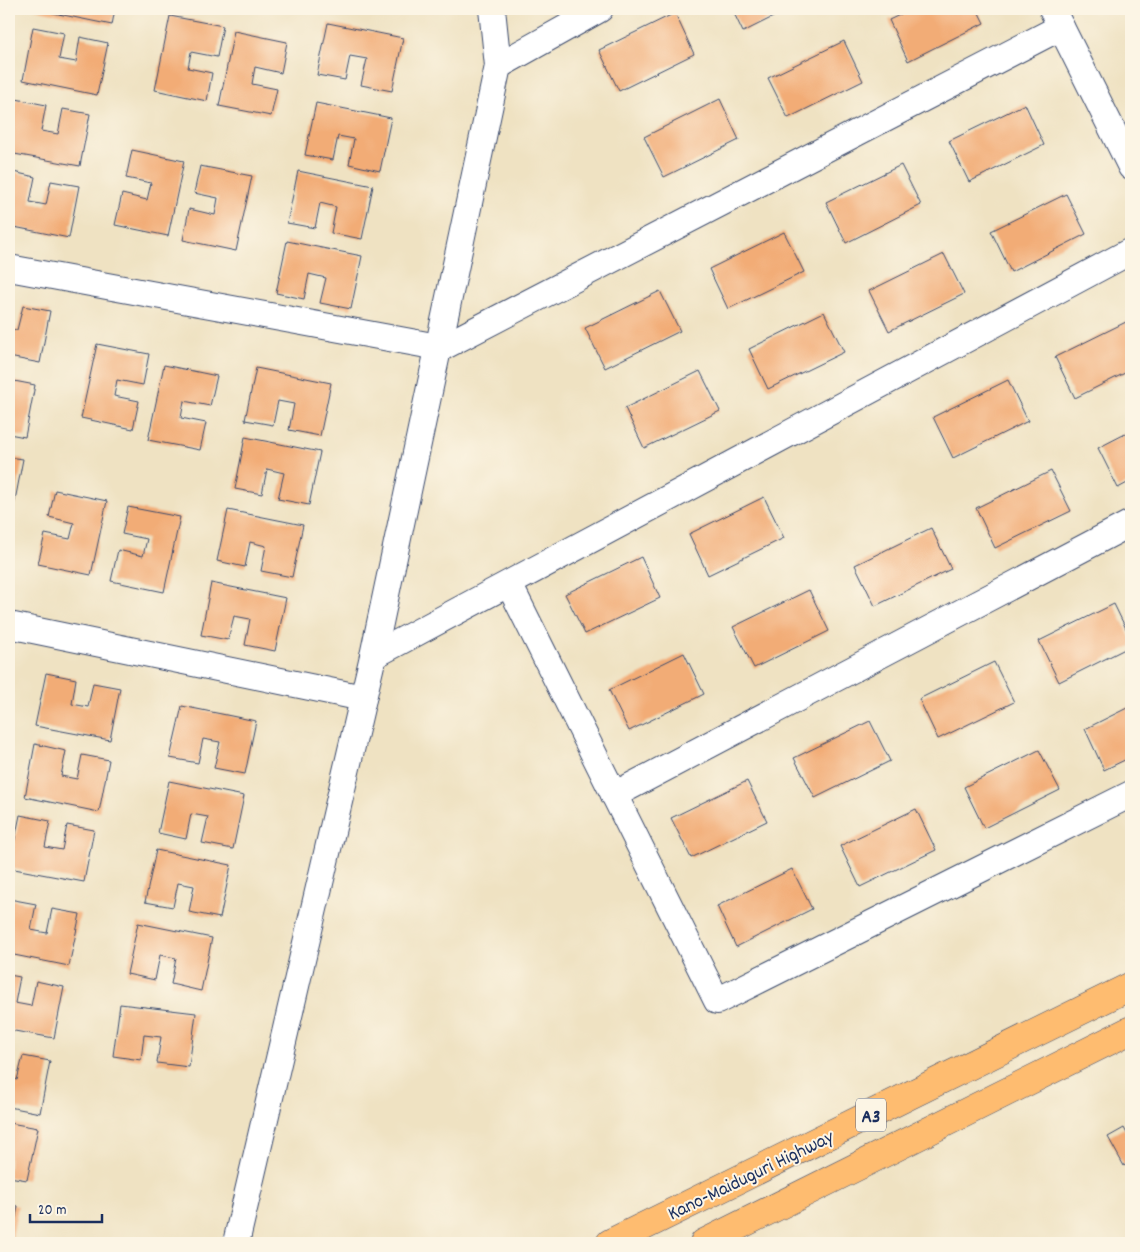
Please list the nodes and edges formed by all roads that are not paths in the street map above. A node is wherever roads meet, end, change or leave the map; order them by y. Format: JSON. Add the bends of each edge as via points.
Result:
{"nodes":[{"id":1,"x":492,"y":9,"type":"edge"},
{"id":2,"x":600,"y":9,"type":"edge"},
{"id":3,"x":1057,"y":18,"type":"edge"},
{"id":4,"x":498,"y":66,"type":"junction"},
{"id":5,"x":1131,"y":167,"type":"edge"},
{"id":6,"x":1131,"y":252,"type":"edge"},
{"id":7,"x":9,"y":268,"type":"edge"},
{"id":8,"x":438,"y":348,"type":"junction"},
{"id":9,"x":1131,"y":523,"type":"edge"},
{"id":10,"x":509,"y":584,"type":"junction"},
{"id":11,"x":9,"y":625,"type":"edge"},
{"id":12,"x":373,"y":656,"type":"junction"},
{"id":13,"x":363,"y":698,"type":"junction"},
{"id":14,"x":1131,"y":794,"type":"edge"},
{"id":15,"x":614,"y":795,"type":"junction"},
{"id":16,"x":1131,"y":986,"type":"edge"},
{"id":17,"x":1131,"y":1030,"type":"edge"},
{"id":18,"x":236,"y":1243,"type":"edge"},
{"id":19,"x":610,"y":1243,"type":"edge"},
{"id":20,"x":704,"y":1243,"type":"edge"}],
"edges":[{"from":1,"to":4,"type":"street"},
{"from":2,"to":4,"type":"street"},
{"from":3,"to":5,"type":"street"},
{"from":3,"to":8,"type":"street"},
{"from":4,"to":8,"type":"street"},
{"from":6,"to":10,"type":"street"},
{"from":7,"to":8,"type":"street"},
{"from":8,"to":12,"type":"street"},
{"from":9,"to":15,"type":"street"},
{"from":10,"to":12,"type":"street"},
{"from":10,"to":15,"type":"street"},
{"from":11,"to":13,"type":"street"},
{"from":12,"to":13,"type":"street"},
{"from":13,"to":18,"type":"street"},
{"from":14,"to":15,"type":"street","via":[[717,1001]]},
{"from":16,"to":19,"type":"highway","name":"Kano-Maiduguri Highway","number":"A3"},
{"from":17,"to":20,"type":"highway","name":"Kano-Maiduguri Highway","number":"A3"}]}
